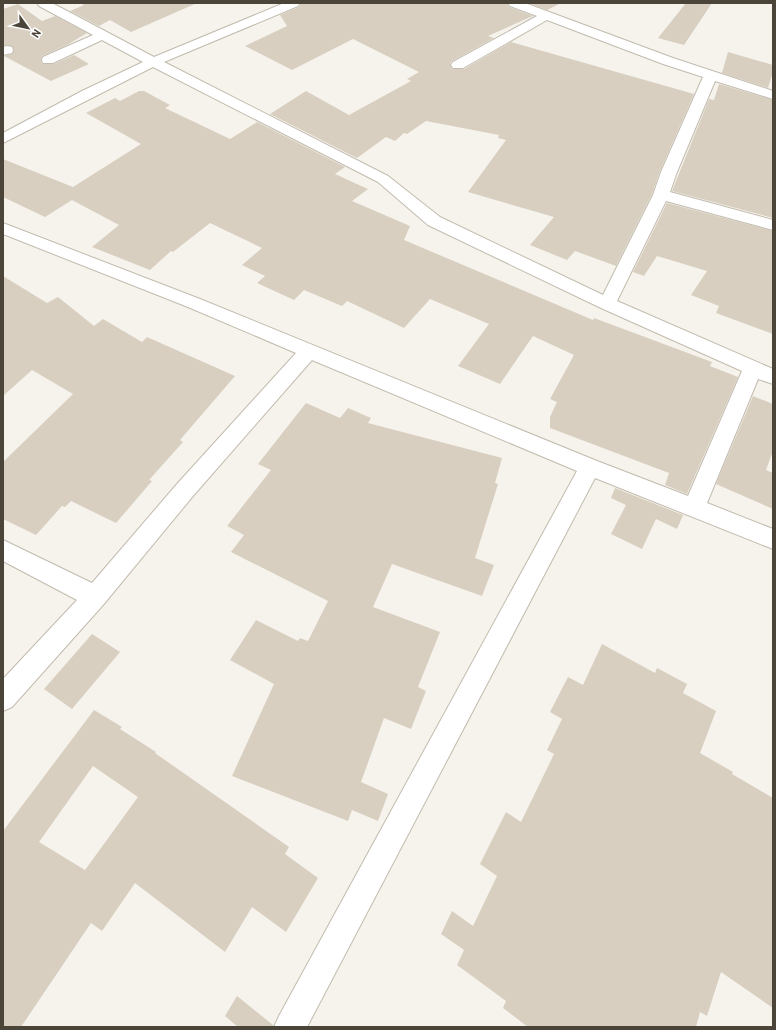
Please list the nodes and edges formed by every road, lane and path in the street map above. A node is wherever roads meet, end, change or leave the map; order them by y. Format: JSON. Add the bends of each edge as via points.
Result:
{"nodes":[{"id":1,"x":43,"y":3,"type":"edge"},
{"id":2,"x":294,"y":3,"type":"edge"},
{"id":3,"x":514,"y":3,"type":"edge"},
{"id":4,"x":547,"y":15,"type":"junction"},
{"id":5,"x":103,"y":35,"type":"junction"},
{"id":6,"x":48,"y":60,"type":"dead end"},
{"id":7,"x":153,"y":62,"type":"junction"},
{"id":8,"x":458,"y":65,"type":"dead end"},
{"id":9,"x":711,"y":74,"type":"junction"},
{"id":10,"x":773,"y":95,"type":"edge"},
{"id":11,"x":3,"y":139,"type":"edge"},
{"id":12,"x":661,"y":195,"type":"junction"},
{"id":13,"x":773,"y":225,"type":"edge"},
{"id":14,"x":3,"y":228,"type":"edge"},
{"id":15,"x":607,"y":304,"type":"junction"},
{"id":16,"x":309,"y":351,"type":"junction"},
{"id":17,"x":753,"y":368,"type":"junction"},
{"id":18,"x":773,"y":377,"type":"edge"},
{"id":19,"x":590,"y":467,"type":"junction"},
{"id":20,"x":694,"y":507,"type":"junction"},
{"id":21,"x":773,"y":539,"type":"edge"},
{"id":22,"x":3,"y":550,"type":"edge"},
{"id":23,"x":95,"y":597,"type":"junction"},
{"id":24,"x":3,"y":698,"type":"edge"},
{"id":25,"x":290,"y":1027,"type":"edge"}],
"edges":[{"from":1,"to":5,"type":"street"},
{"from":2,"to":7,"type":"street"},
{"from":3,"to":4,"type":"street"},
{"from":4,"to":8,"type":"street"},
{"from":4,"to":9,"type":"street","via":[[668,61]]},
{"from":5,"to":6,"type":"street"},
{"from":5,"to":7,"type":"street"},
{"from":7,"to":11,"type":"street"},
{"from":7,"to":15,"type":"street","via":[[383,179],[434,221]]},
{"from":9,"to":10,"type":"street"},
{"from":9,"to":12,"type":"street"},
{"from":12,"to":13,"type":"street"},
{"from":12,"to":15,"type":"street"},
{"from":14,"to":16,"type":"street"},
{"from":15,"to":17,"type":"street"},
{"from":16,"to":19,"type":"street"},
{"from":16,"to":23,"type":"street","via":[[185,490]]},
{"from":17,"to":18,"type":"street"},
{"from":17,"to":20,"type":"street"},
{"from":19,"to":20,"type":"street"},
{"from":19,"to":25,"type":"street"},
{"from":20,"to":21,"type":"street"},
{"from":22,"to":23,"type":"street"},
{"from":23,"to":24,"type":"street"}]}
